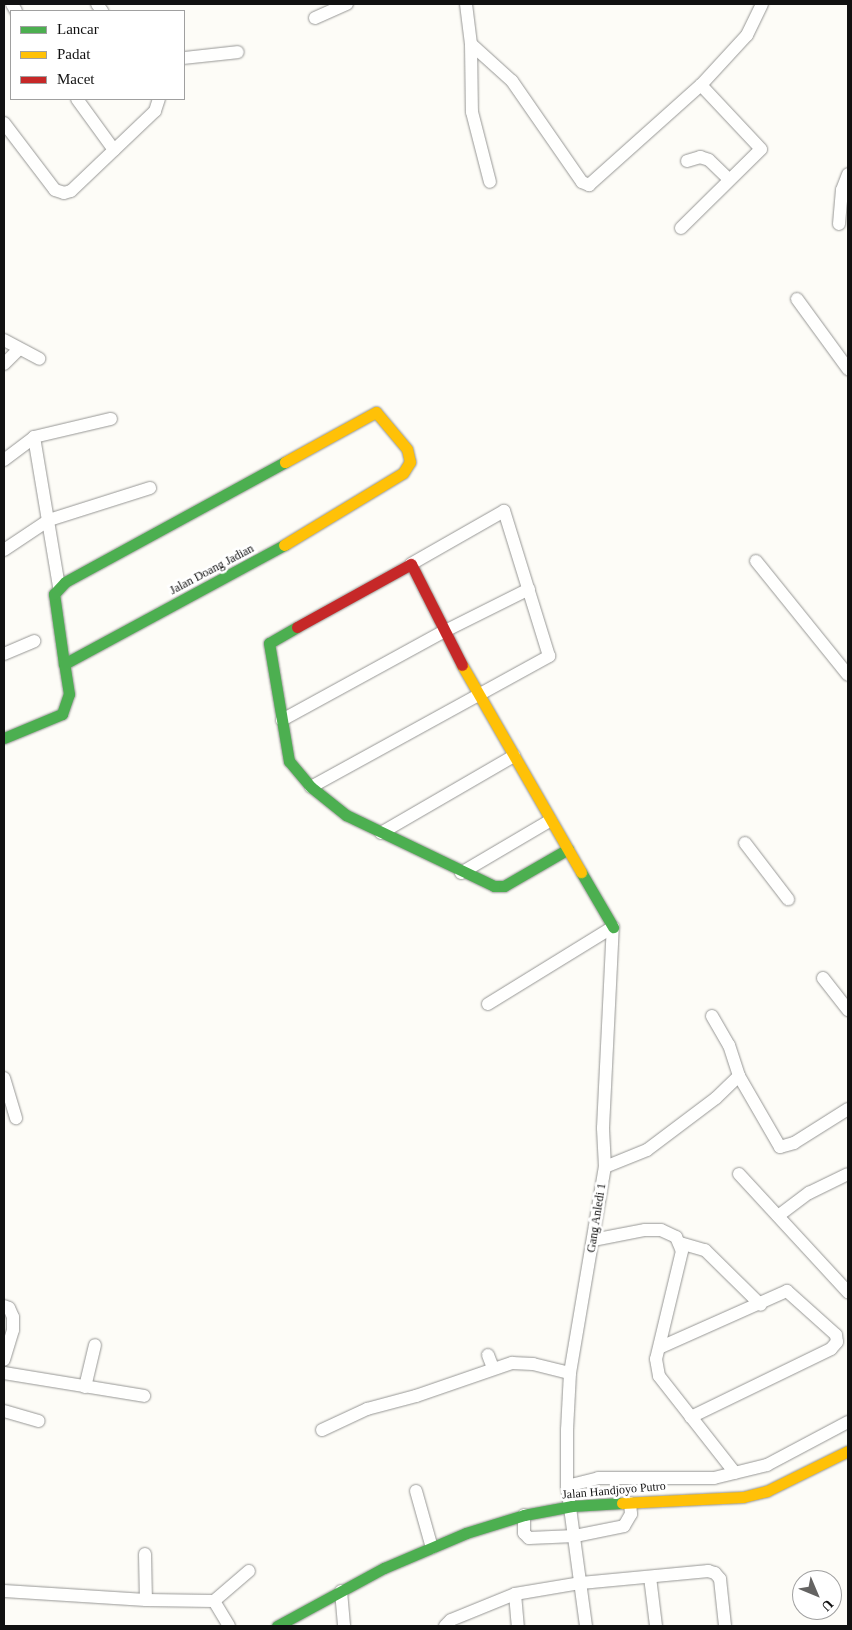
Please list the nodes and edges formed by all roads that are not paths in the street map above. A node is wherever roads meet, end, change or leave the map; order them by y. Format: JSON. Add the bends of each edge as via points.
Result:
{"nodes":[{"id":1,"x":347,"y":4,"type":"edge"},
{"id":2,"x":466,"y":4,"type":"edge"},
{"id":3,"x":762,"y":4,"type":"edge"},
{"id":4,"x":314,"y":18,"type":"dead end"},
{"id":5,"x":471,"y":44,"type":"junction"},
{"id":6,"x":238,"y":52,"type":"dead end"},
{"id":7,"x":185,"y":58,"type":"edge"},
{"id":8,"x":701,"y":85,"type":"junction"},
{"id":9,"x":78,"y":100,"type":"edge"},
{"id":10,"x":159,"y":100,"type":"edge"},
{"id":11,"x":4,"y":123,"type":"edge"},
{"id":12,"x":114,"y":150,"type":"junction"},
{"id":13,"x":687,"y":161,"type":"dead end"},
{"id":14,"x":848,"y":174,"type":"edge"},
{"id":15,"x":729,"y":179,"type":"junction"},
{"id":16,"x":490,"y":182,"type":"dead end"},
{"id":17,"x":839,"y":224,"type":"dead end"},
{"id":18,"x":681,"y":228,"type":"dead end"},
{"id":19,"x":797,"y":298,"type":"dead end"},
{"id":20,"x":4,"y":340,"type":"edge"},
{"id":21,"x":19,"y":348,"type":"junction"},
{"id":22,"x":39,"y":359,"type":"dead end"},
{"id":23,"x":4,"y":364,"type":"edge"},
{"id":24,"x":848,"y":369,"type":"edge"},
{"id":25,"x":110,"y":419,"type":"dead end"},
{"id":26,"x":34,"y":437,"type":"junction"},
{"id":27,"x":4,"y":460,"type":"edge"},
{"id":28,"x":150,"y":488,"type":"dead end"},
{"id":29,"x":49,"y":520,"type":"junction"},
{"id":30,"x":4,"y":550,"type":"edge"},
{"id":31,"x":756,"y":561,"type":"dead end"},
{"id":32,"x":411,"y":564,"type":"junction"},
{"id":33,"x":59,"y":587,"type":"junction"},
{"id":34,"x":529,"y":589,"type":"junction"},
{"id":35,"x":442,"y":632,"type":"junction"},
{"id":36,"x":34,"y":641,"type":"dead end"},
{"id":37,"x":4,"y":654,"type":"edge"},
{"id":38,"x":64,"y":664,"type":"junction"},
{"id":39,"x":848,"y":675,"type":"edge"},
{"id":40,"x":480,"y":695,"type":"junction"},
{"id":41,"x":282,"y":720,"type":"junction"},
{"id":42,"x":4,"y":738,"type":"edge"},
{"id":43,"x":514,"y":756,"type":"junction"},
{"id":44,"x":310,"y":787,"type":"junction"},
{"id":45,"x":551,"y":820,"type":"junction"},
{"id":46,"x":381,"y":833,"type":"junction"},
{"id":47,"x":746,"y":843,"type":"dead end"},
{"id":48,"x":568,"y":849,"type":"junction"},
{"id":49,"x":461,"y":873,"type":"junction"},
{"id":50,"x":788,"y":899,"type":"dead end"},
{"id":51,"x":613,"y":927,"type":"junction"},
{"id":52,"x":823,"y":978,"type":"dead end"},
{"id":53,"x":488,"y":1004,"type":"dead end"},
{"id":54,"x":848,"y":1010,"type":"edge"},
{"id":55,"x":712,"y":1016,"type":"dead end"},
{"id":56,"x":739,"y":1076,"type":"junction"},
{"id":57,"x":4,"y":1078,"type":"edge"},
{"id":58,"x":848,"y":1109,"type":"edge"},
{"id":59,"x":16,"y":1118,"type":"dead end"},
{"id":60,"x":604,"y":1167,"type":"junction"},
{"id":61,"x":739,"y":1174,"type":"dead end"},
{"id":62,"x":848,"y":1174,"type":"edge"},
{"id":63,"x":778,"y":1216,"type":"junction"},
{"id":64,"x":594,"y":1240,"type":"junction"},
{"id":65,"x":680,"y":1243,"type":"junction"},
{"id":66,"x":848,"y":1292,"type":"edge"},
{"id":67,"x":761,"y":1305,"type":"junction"},
{"id":68,"x":4,"y":1306,"type":"edge"},
{"id":69,"x":95,"y":1345,"type":"dead end"},
{"id":70,"x":661,"y":1347,"type":"junction"},
{"id":71,"x":488,"y":1355,"type":"dead end"},
{"id":72,"x":4,"y":1360,"type":"edge"},
{"id":73,"x":493,"y":1368,"type":"junction"},
{"id":74,"x":4,"y":1373,"type":"edge"},
{"id":75,"x":570,"y":1373,"type":"junction"},
{"id":76,"x":85,"y":1386,"type":"junction"},
{"id":77,"x":144,"y":1396,"type":"dead end"},
{"id":78,"x":4,"y":1411,"type":"edge"},
{"id":79,"x":691,"y":1417,"type":"junction"},
{"id":80,"x":39,"y":1421,"type":"dead end"},
{"id":81,"x":848,"y":1422,"type":"edge"},
{"id":82,"x":322,"y":1430,"type":"dead end"},
{"id":83,"x":848,"y":1451,"type":"edge"},
{"id":84,"x":736,"y":1472,"type":"junction"},
{"id":85,"x":567,"y":1486,"type":"junction"},
{"id":86,"x":416,"y":1491,"type":"dead end"},
{"id":87,"x":630,"y":1503,"type":"junction"},
{"id":88,"x":572,"y":1506,"type":"junction"},
{"id":89,"x":524,"y":1516,"type":"junction"},
{"id":90,"x":575,"y":1536,"type":"junction"},
{"id":91,"x":432,"y":1548,"type":"junction"},
{"id":92,"x":144,"y":1554,"type":"dead end"},
{"id":93,"x":249,"y":1571,"type":"dead end"},
{"id":94,"x":650,"y":1576,"type":"junction"},
{"id":95,"x":580,"y":1583,"type":"junction"},
{"id":96,"x":4,"y":1591,"type":"edge"},
{"id":97,"x":341,"y":1591,"type":"junction"},
{"id":98,"x":515,"y":1594,"type":"junction"},
{"id":99,"x":146,"y":1600,"type":"junction"},
{"id":100,"x":214,"y":1600,"type":"junction"},
{"id":101,"x":229,"y":1626,"type":"edge"},
{"id":102,"x":277,"y":1626,"type":"edge"},
{"id":103,"x":344,"y":1626,"type":"edge"},
{"id":104,"x":445,"y":1626,"type":"edge"},
{"id":105,"x":518,"y":1626,"type":"edge"},
{"id":106,"x":586,"y":1626,"type":"edge"},
{"id":107,"x":656,"y":1626,"type":"edge"},
{"id":108,"x":726,"y":1626,"type":"edge"}],
"edges":[{"from":1,"to":4,"type":"street"},
{"from":2,"to":5,"type":"street"},
{"from":3,"to":8,"type":"street","via":[[747,35]]},
{"from":5,"to":8,"type":"street","via":[[512,80],[582,182],[589,185]]},
{"from":5,"to":16,"type":"street","via":[[472,112]]},
{"from":6,"to":7,"type":"street"},
{"from":8,"to":15,"type":"street","via":[[761,150]]},
{"from":9,"to":12,"type":"street"},
{"from":10,"to":12,"type":"street","via":[[155,111]]},
{"from":11,"to":12,"type":"street","via":[[61,193],[71,191]]},
{"from":13,"to":15,"type":"street","via":[[700,157],[709,160]]},
{"from":14,"to":17,"type":"street","via":[[842,190]]},
{"from":15,"to":18,"type":"street"},
{"from":19,"to":24,"type":"street"},
{"from":20,"to":21,"type":"street"},
{"from":21,"to":22,"type":"street"},
{"from":21,"to":23,"type":"street"},
{"from":25,"to":26,"type":"street"},
{"from":26,"to":27,"type":"street"},
{"from":26,"to":29,"type":"street"},
{"from":28,"to":29,"type":"street"},
{"from":29,"to":30,"type":"street"},
{"from":29,"to":33,"type":"street"},
{"from":31,"to":39,"type":"street"},
{"from":32,"to":34,"type":"street","via":[[504,511]]},
{"from":32,"to":35,"type":"street"},
{"from":32,"to":41,"type":"street","via":[[269,643]]},
{"from":33,"to":38,"type":"street","via":[[54,603]]},
{"from":33,"to":38,"type":"street","name":"Jalan Doang Jadian","via":[[376,412],[407,449],[410,462],[403,474],[245,568]]},
{"from":34,"to":35,"type":"street"},
{"from":34,"to":40,"type":"street","via":[[549,656]]},
{"from":35,"to":40,"type":"street"},
{"from":35,"to":41,"type":"street"},
{"from":36,"to":37,"type":"street"},
{"from":38,"to":42,"type":"street","via":[[69,694],[62,714]]},
{"from":40,"to":43,"type":"street"},
{"from":40,"to":44,"type":"street"},
{"from":41,"to":44,"type":"street","via":[[289,760]]},
{"from":43,"to":45,"type":"street"},
{"from":43,"to":46,"type":"street"},
{"from":44,"to":46,"type":"street","via":[[346,815]]},
{"from":45,"to":48,"type":"street"},
{"from":45,"to":49,"type":"street"},
{"from":46,"to":49,"type":"street"},
{"from":47,"to":50,"type":"street"},
{"from":48,"to":49,"type":"street","via":[[504,886],[494,886]]},
{"from":48,"to":51,"type":"street"},
{"from":51,"to":53,"type":"street"},
{"from":51,"to":60,"type":"street","name":"Gang Anledi 1"},
{"from":52,"to":54,"type":"street"},
{"from":55,"to":56,"type":"street","via":[[729,1045]]},
{"from":56,"to":58,"type":"street","via":[[780,1147]]},
{"from":56,"to":60,"type":"street","via":[[716,1098],[647,1150]]},
{"from":57,"to":59,"type":"street"},
{"from":60,"to":64,"type":"street","name":"Gang Anledi 1"},
{"from":61,"to":63,"type":"street"},
{"from":62,"to":63,"type":"street","via":[[810,1193]]},
{"from":63,"to":66,"type":"street"},
{"from":64,"to":65,"type":"street","via":[[661,1230],[671,1233]]},
{"from":64,"to":75,"type":"street","name":"Gang Anledi 1"},
{"from":65,"to":67,"type":"street","via":[[705,1250]]},
{"from":65,"to":70,"type":"street","via":[[682,1251]]},
{"from":67,"to":70,"type":"street"},
{"from":67,"to":79,"type":"street","via":[[787,1292],[836,1335],[837,1342],[831,1349]]},
{"from":68,"to":72,"type":"street","via":[[9,1308],[13,1317],[13,1330]]},
{"from":69,"to":76,"type":"street"},
{"from":70,"to":79,"type":"street","via":[[656,1359],[660,1376]]},
{"from":71,"to":73,"type":"street"},
{"from":73,"to":75,"type":"street","via":[[512,1363],[532,1364]]},
{"from":73,"to":82,"type":"street","via":[[416,1396],[367,1409]]},
{"from":74,"to":76,"type":"street"},
{"from":75,"to":85,"type":"street","name":"Gang Anledi 1"},
{"from":76,"to":77,"type":"street"},
{"from":78,"to":80,"type":"street"},
{"from":79,"to":84,"type":"street"},
{"from":81,"to":84,"type":"street","via":[[788,1456]]},
{"from":83,"to":87,"type":"street","name":"Jalan Handjoyo Putro","via":[[803,1475],[744,1497]]},
{"from":84,"to":85,"type":"street","via":[[714,1478],[598,1478]]},
{"from":85,"to":88,"type":"street","name":"Gang Anledi 1"},
{"from":86,"to":91,"type":"street"},
{"from":87,"to":88,"type":"street","name":"Jalan Handjoyo Putro"},
{"from":87,"to":90,"type":"street","via":[[631,1514],[624,1526]]},
{"from":88,"to":89,"type":"street","name":"Jalan Handjoyo Putro"},
{"from":88,"to":90,"type":"street","name":"Gang Anledi 1"},
{"from":89,"to":90,"type":"street","via":[[524,1533],[529,1538]]},
{"from":89,"to":91,"type":"street","name":"Jalan Handjoyo Putro","via":[[466,1533]]},
{"from":90,"to":95,"type":"street","name":"Gang Anledi 1"},
{"from":91,"to":97,"type":"street","name":"Jalan Handjoyo Putro"},
{"from":92,"to":99,"type":"street"},
{"from":93,"to":100,"type":"street"},
{"from":94,"to":95,"type":"street"},
{"from":94,"to":107,"type":"street"},
{"from":94,"to":108,"type":"street","via":[[715,1573],[720,1579]]},
{"from":95,"to":98,"type":"street"},
{"from":95,"to":106,"type":"street","name":"Gang Anledi 1"},
{"from":96,"to":99,"type":"street"},
{"from":97,"to":102,"type":"street","name":"Jalan Handjoyo Putro"},
{"from":97,"to":103,"type":"street"},
{"from":98,"to":104,"type":"street","via":[[451,1620]]},
{"from":98,"to":105,"type":"street"},
{"from":99,"to":100,"type":"street"},
{"from":100,"to":101,"type":"street"}]}
